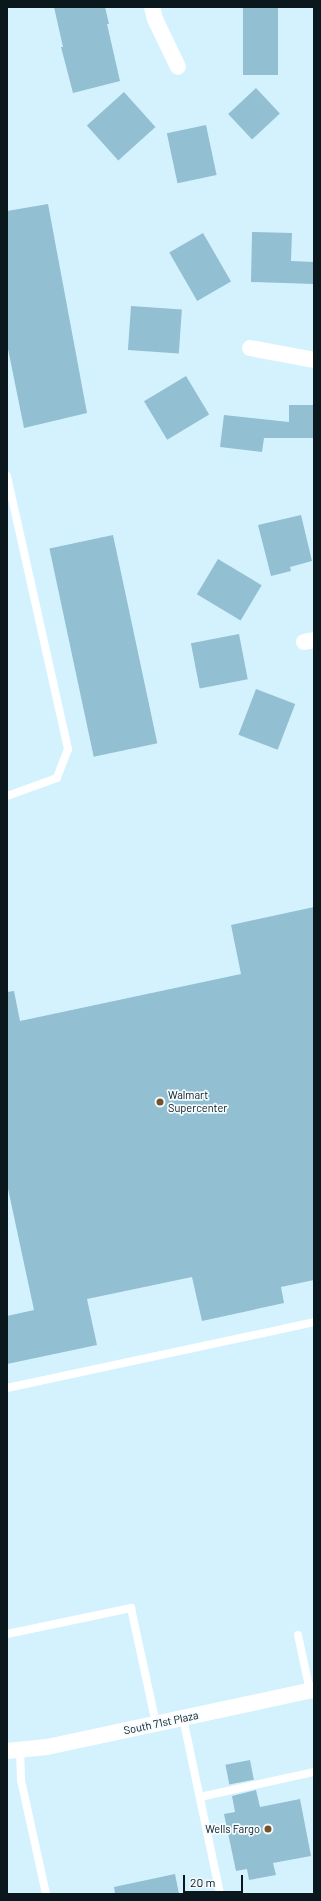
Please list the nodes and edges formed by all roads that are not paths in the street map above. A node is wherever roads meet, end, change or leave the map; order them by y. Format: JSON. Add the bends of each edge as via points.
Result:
{"nodes":[{"id":1,"x":152,"y":7,"type":"edge"},
{"id":2,"x":178,"y":67,"type":"dead end"},
{"id":3,"x":250,"y":348,"type":"dead end"},
{"id":4,"x":314,"y":360,"type":"edge"},
{"id":5,"x":7,"y":476,"type":"edge"},
{"id":6,"x":7,"y":796,"type":"edge"},
{"id":7,"x":314,"y":1322,"type":"edge"},
{"id":8,"x":7,"y":1388,"type":"edge"},
{"id":9,"x":7,"y":1634,"type":"edge"},
{"id":10,"x":298,"y":1635,"type":"dead end"},
{"id":11,"x":312,"y":1690,"type":"edge"},
{"id":12,"x":183,"y":1718,"type":"junction"},
{"id":13,"x":156,"y":1724,"type":"junction"},
{"id":14,"x":14,"y":1751,"type":"edge"},
{"id":15,"x":314,"y":1772,"type":"edge"},
{"id":16,"x":200,"y":1797,"type":"junction"},
{"id":17,"x":46,"y":1894,"type":"edge"},
{"id":18,"x":220,"y":1894,"type":"edge"}],
"edges":[{"from":1,"to":2,"type":"street","via":[[155,19]]},
{"from":3,"to":4,"type":"street"},
{"from":5,"to":6,"type":"lane","via":[[68,749],[57,778]]},
{"from":7,"to":8,"type":"lane"},
{"from":9,"to":13,"type":"lane","via":[[131,1608]]},
{"from":10,"to":11,"type":"lane"},
{"from":11,"to":12,"type":"street","name":"South 71st Plaza"},
{"from":12,"to":13,"type":"street","name":"South 71st Plaza"},
{"from":12,"to":16,"type":"lane"},
{"from":13,"to":14,"type":"street","name":"South 71st Plaza","via":[[48,1747]]},
{"from":14,"to":17,"type":"lane"},
{"from":15,"to":16,"type":"lane"},
{"from":16,"to":18,"type":"lane"}]}
